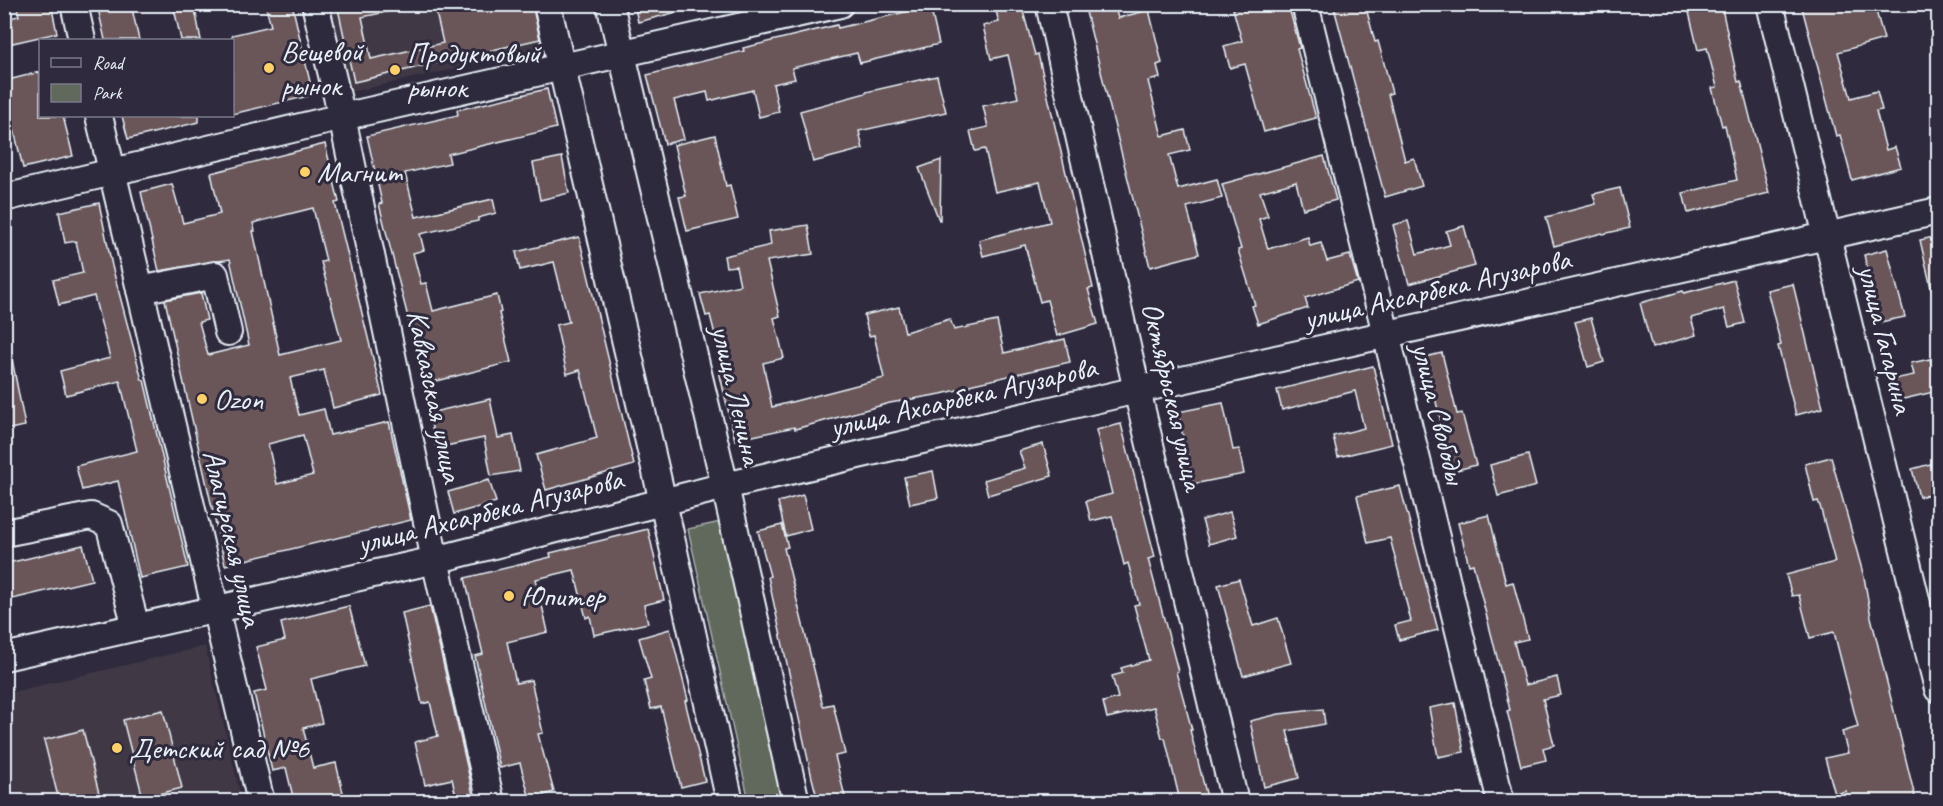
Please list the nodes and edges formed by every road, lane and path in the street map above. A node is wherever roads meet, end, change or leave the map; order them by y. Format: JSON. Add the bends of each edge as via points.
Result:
{"nodes":[{"id":1,"x":74,"y":4,"type":"edge"},
{"id":2,"x":315,"y":4,"type":"edge"},
{"id":3,"x":547,"y":4,"type":"edge"},
{"id":4,"x":610,"y":4,"type":"edge"},
{"id":5,"x":840,"y":4,"type":"edge"},
{"id":6,"x":1049,"y":4,"type":"edge"},
{"id":7,"x":1305,"y":4,"type":"edge"},
{"id":8,"x":1770,"y":4,"type":"edge"},
{"id":9,"x":82,"y":39,"type":"edge"},
{"id":10,"x":622,"y":54,"type":"junction"},
{"id":11,"x":561,"y":67,"type":"junction"},
{"id":12,"x":99,"y":117,"type":"edge"},
{"id":13,"x":342,"y":117,"type":"junction"},
{"id":14,"x":112,"y":172,"type":"junction"},
{"id":15,"x":4,"y":198,"type":"edge"},
{"id":16,"x":1938,"y":211,"type":"edge"},
{"id":17,"x":1827,"y":236,"type":"junction"},
{"id":18,"x":140,"y":290,"type":"junction"},
{"id":19,"x":228,"y":332,"type":"dead end"},
{"id":20,"x":1385,"y":334,"type":"junction"},
{"id":21,"x":1137,"y":390,"type":"junction"},
{"id":22,"x":725,"y":486,"type":"junction"},
{"id":23,"x":663,"y":502,"type":"junction"},
{"id":24,"x":4,"y":533,"type":"edge"},
{"id":25,"x":435,"y":560,"type":"junction"},
{"id":26,"x":217,"y":609,"type":"junction"},
{"id":27,"x":136,"y":627,"type":"junction"},
{"id":28,"x":4,"y":657,"type":"edge"},
{"id":29,"x":1938,"y":689,"type":"edge"},
{"id":30,"x":261,"y":801,"type":"edge"},
{"id":31,"x":492,"y":801,"type":"edge"},
{"id":32,"x":730,"y":801,"type":"edge"},
{"id":33,"x":796,"y":801,"type":"edge"},
{"id":34,"x":1235,"y":801,"type":"edge"},
{"id":35,"x":1501,"y":801,"type":"edge"}],
"edges":[{"from":1,"to":9,"type":"street"},
{"from":2,"to":13,"type":"street","name":"Кавказская улица"},
{"from":3,"to":11,"type":"street"},
{"from":4,"to":10,"type":"street","name":"улица Ленина"},
{"from":5,"to":10,"type":"street"},
{"from":6,"to":21,"type":"street","name":"Октябрьская улица"},
{"from":7,"to":20,"type":"street","name":"улица Свободы"},
{"from":8,"to":17,"type":"street","name":"улица Гагарина"},
{"from":10,"to":11,"type":"street"},
{"from":10,"to":22,"type":"street","name":"улица Ленина"},
{"from":11,"to":13,"type":"street"},
{"from":11,"to":23,"type":"street"},
{"from":12,"to":14,"type":"street","name":"Алагирская улица"},
{"from":13,"to":14,"type":"street"},
{"from":13,"to":25,"type":"street","name":"Кавказская улица"},
{"from":14,"to":15,"type":"street"},
{"from":14,"to":18,"type":"street","name":"Алагирская улица"},
{"from":16,"to":17,"type":"street","name":"улица Ахсарбека Агузарова"},
{"from":17,"to":20,"type":"street","name":"улица Ахсарбека Агузарова"},
{"from":17,"to":29,"type":"street","name":"улица Гагарина"},
{"from":18,"to":19,"type":"street","via":[[215,274]]},
{"from":18,"to":26,"type":"street","name":"Алагирская улица"},
{"from":20,"to":21,"type":"street","name":"улица Ахсарбека Агузарова"},
{"from":20,"to":35,"type":"street","name":"улица Свободы"},
{"from":21,"to":22,"type":"street","name":"улица Ахсарбека Агузарова"},
{"from":21,"to":34,"type":"street","name":"Октябрьская улица"},
{"from":22,"to":23,"type":"street","name":"улица Ахсарбека Агузарова"},
{"from":22,"to":33,"type":"street","name":"улица Ленина"},
{"from":23,"to":25,"type":"street","name":"улица Ахсарбека Агузарова"},
{"from":23,"to":32,"type":"street"},
{"from":24,"to":27,"type":"street","via":[[91,516],[109,524]]},
{"from":25,"to":26,"type":"street","name":"улица Ахсарбека Агузарова"},
{"from":25,"to":31,"type":"street","name":"Кавказская улица"},
{"from":26,"to":27,"type":"street","name":"улица Ахсарбека Агузарова"},
{"from":26,"to":30,"type":"street","name":"Алагирская улица"},
{"from":27,"to":28,"type":"street","name":"улица Ахсарбека Агузарова"}]}
